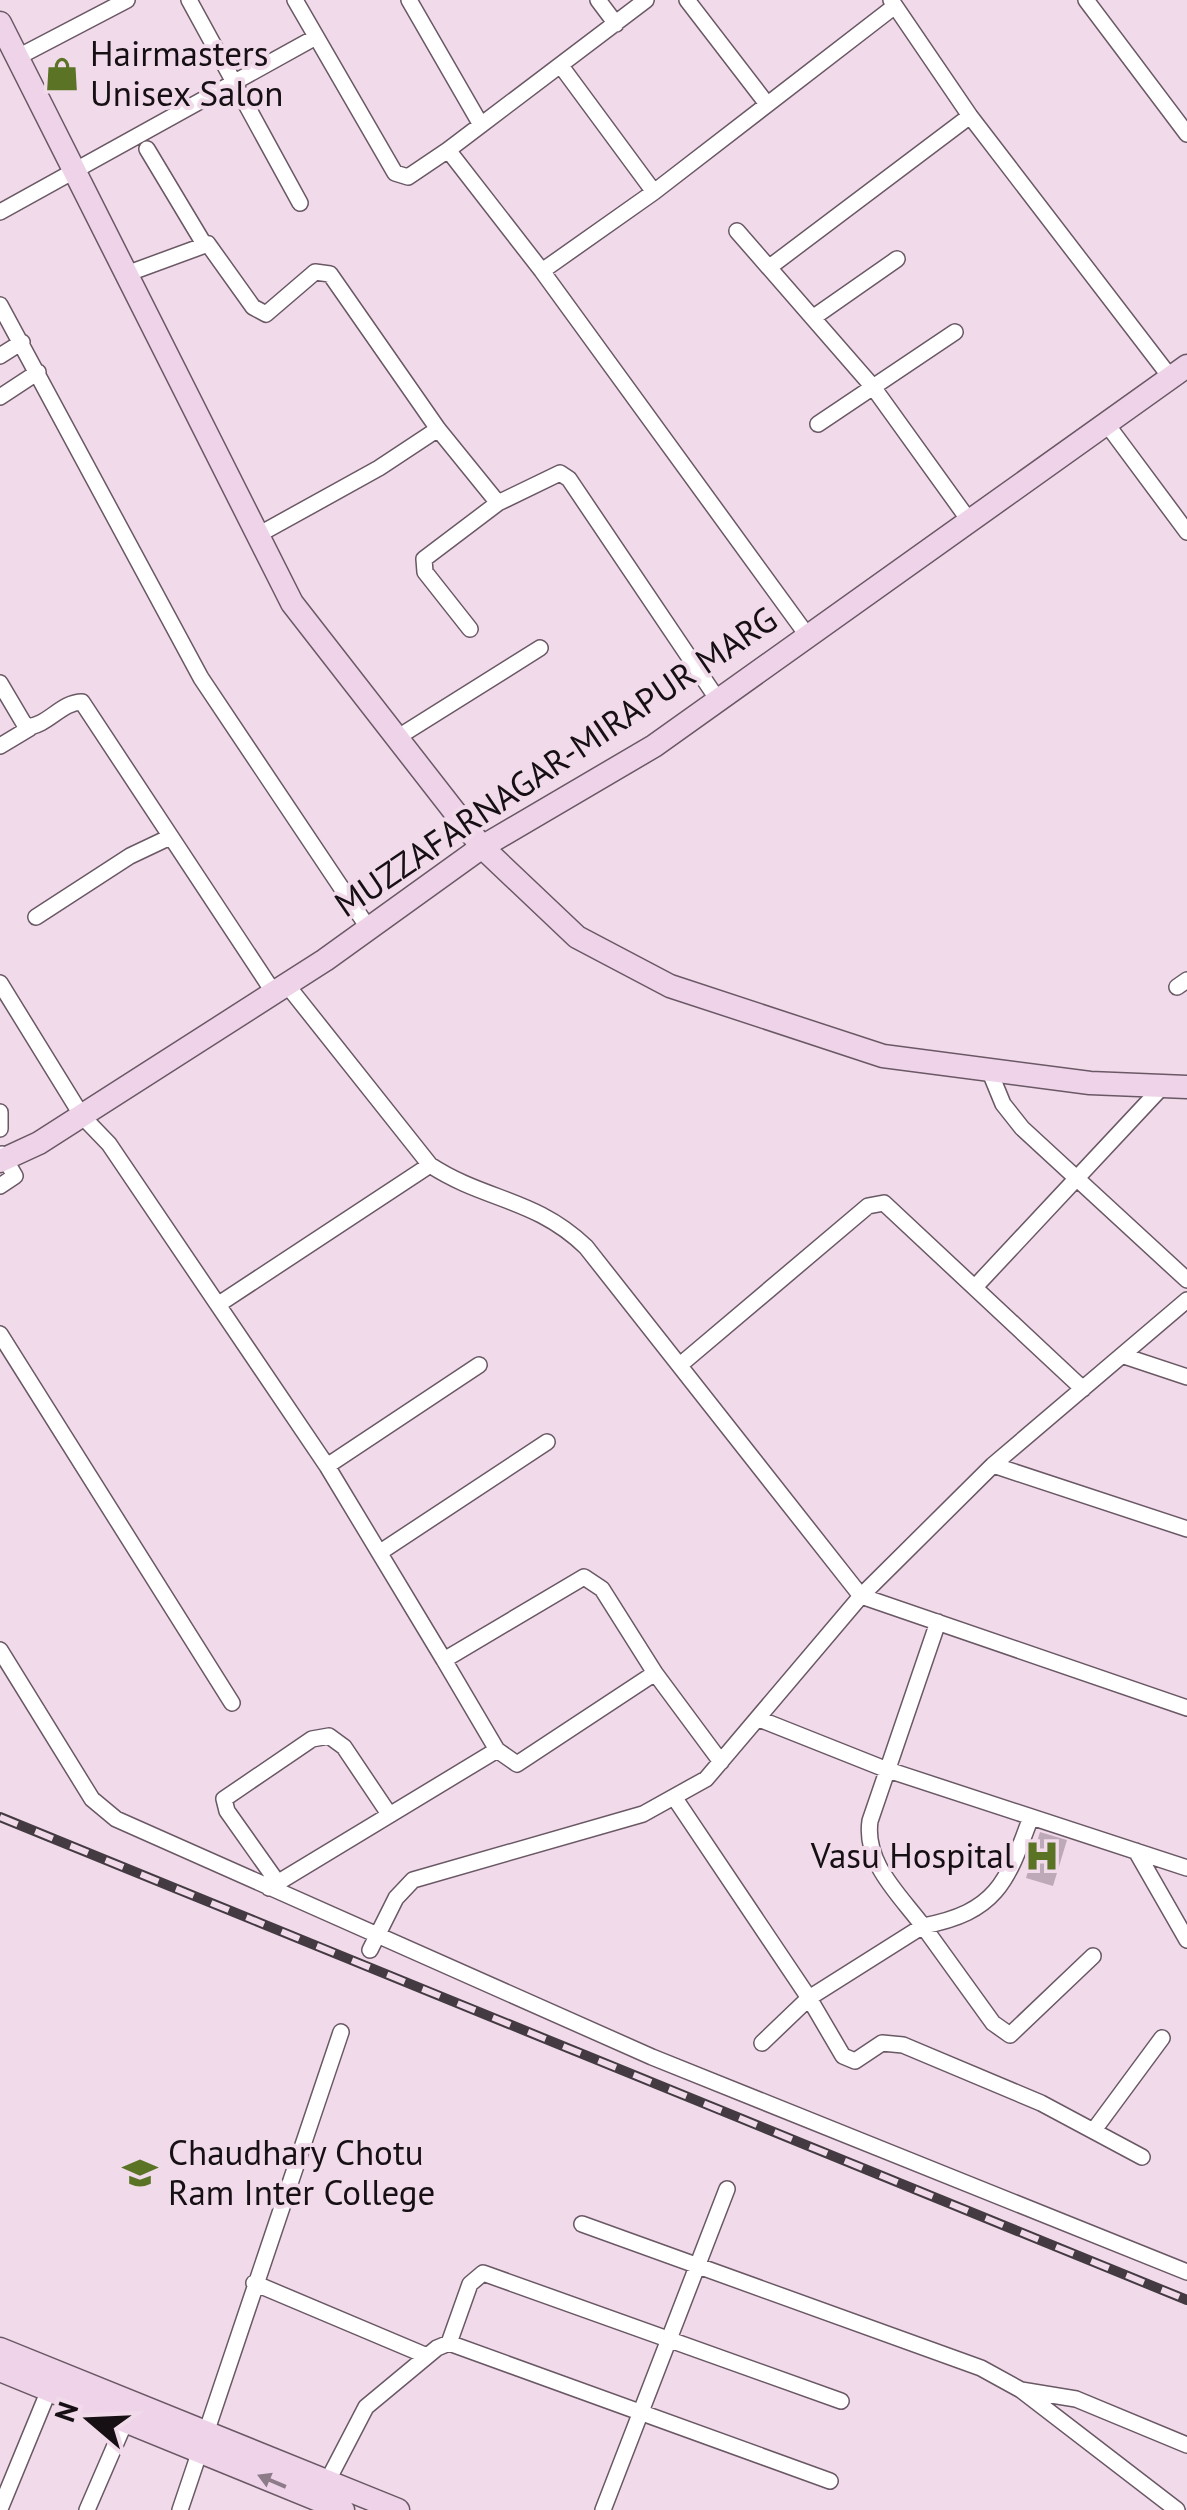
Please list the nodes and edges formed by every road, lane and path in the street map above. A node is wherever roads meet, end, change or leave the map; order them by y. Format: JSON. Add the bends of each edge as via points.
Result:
{"nodes":[{"id":1,"x":127,"y":0,"type":"edge"},
{"id":2,"x":189,"y":0,"type":"edge"},
{"id":3,"x":295,"y":0,"type":"edge"},
{"id":4,"x":409,"y":0,"type":"edge"},
{"id":5,"x":598,"y":0,"type":"edge"},
{"id":6,"x":646,"y":0,"type":"edge"},
{"id":7,"x":687,"y":0,"type":"edge"},
{"id":8,"x":1086,"y":0,"type":"edge"},
{"id":9,"x":893,"y":3,"type":"edge"},
{"id":10,"x":0,"y":22,"type":"edge"},
{"id":11,"x":616,"y":24,"type":"junction"},
{"id":12,"x":316,"y":36,"type":"junction"},
{"id":13,"x":10,"y":54,"type":"edge"},
{"id":14,"x":562,"y":66,"type":"junction"},
{"id":15,"x":236,"y":85,"type":"junction"},
{"id":16,"x":767,"y":104,"type":"junction"},
{"id":17,"x":970,"y":116,"type":"junction"},
{"id":18,"x":481,"y":124,"type":"junction"},
{"id":19,"x":1187,"y":134,"type":"edge"},
{"id":20,"x":147,"y":149,"type":"dead end"},
{"id":21,"x":448,"y":150,"type":"junction"},
{"id":22,"x":73,"y":172,"type":"junction"},
{"id":23,"x":654,"y":192,"type":"junction"},
{"id":24,"x":300,"y":202,"type":"dead end"},
{"id":25,"x":0,"y":212,"type":"edge"},
{"id":26,"x":737,"y":230,"type":"dead end"},
{"id":27,"x":204,"y":244,"type":"junction"},
{"id":28,"x":898,"y":259,"type":"dead end"},
{"id":29,"x":771,"y":266,"type":"junction"},
{"id":30,"x":542,"y":271,"type":"junction"},
{"id":31,"x":129,"y":273,"type":"junction"},
{"id":32,"x":0,"y":306,"type":"edge"},
{"id":33,"x":814,"y":317,"type":"junction"},
{"id":34,"x":955,"y":332,"type":"dead end"},
{"id":35,"x":22,"y":342,"type":"junction"},
{"id":36,"x":0,"y":356,"type":"edge"},
{"id":37,"x":38,"y":372,"type":"junction"},
{"id":38,"x":1179,"y":372,"type":"edge"},
{"id":39,"x":872,"y":387,"type":"junction"},
{"id":40,"x":0,"y":397,"type":"edge"},
{"id":41,"x":1106,"y":423,"type":"junction"},
{"id":42,"x":818,"y":424,"type":"dead end"},
{"id":43,"x":438,"y":428,"type":"junction"},
{"id":44,"x":498,"y":503,"type":"junction"},
{"id":45,"x":968,"y":520,"type":"junction"},
{"id":46,"x":1187,"y":532,"type":"edge"},
{"id":47,"x":258,"y":535,"type":"junction"},
{"id":48,"x":470,"y":629,"type":"dead end"},
{"id":49,"x":807,"y":634,"type":"junction"},
{"id":50,"x":540,"y":648,"type":"dead end"},
{"id":51,"x":0,"y":682,"type":"edge"},
{"id":52,"x":718,"y":700,"type":"junction"},
{"id":53,"x":30,"y":728,"type":"junction"},
{"id":54,"x":394,"y":739,"type":"junction"},
{"id":55,"x":0,"y":746,"type":"edge"},
{"id":56,"x":168,"y":838,"type":"junction"},
{"id":57,"x":482,"y":847,"type":"junction"},
{"id":58,"x":36,"y":918,"type":"dead end"},
{"id":59,"x":369,"y":928,"type":"junction"},
{"id":60,"x":0,"y":983,"type":"edge"},
{"id":61,"x":280,"y":989,"type":"junction"},
{"id":62,"x":989,"y":1070,"type":"junction"},
{"id":63,"x":1163,"y":1086,"type":"junction"},
{"id":64,"x":1187,"y":1087,"type":"edge"},
{"id":65,"x":0,"y":1112,"type":"edge"},
{"id":66,"x":82,"y":1116,"type":"junction"},
{"id":67,"x":0,"y":1130,"type":"edge"},
{"id":68,"x":1,"y":1157,"type":"edge"},
{"id":69,"x":430,"y":1165,"type":"junction"},
{"id":70,"x":1076,"y":1178,"type":"junction"},
{"id":71,"x":0,"y":1186,"type":"edge"},
{"id":72,"x":1187,"y":1280,"type":"edge"},
{"id":73,"x":976,"y":1286,"type":"junction"},
{"id":74,"x":1187,"y":1300,"type":"edge"},
{"id":75,"x":219,"y":1304,"type":"junction"},
{"id":76,"x":0,"y":1334,"type":"edge"},
{"id":77,"x":1124,"y":1356,"type":"junction"},
{"id":78,"x":479,"y":1364,"type":"dead end"},
{"id":79,"x":680,"y":1365,"type":"junction"},
{"id":80,"x":1187,"y":1377,"type":"edge"},
{"id":81,"x":1083,"y":1389,"type":"junction"},
{"id":82,"x":546,"y":1442,"type":"dead end"},
{"id":83,"x":993,"y":1465,"type":"junction"},
{"id":84,"x":327,"y":1466,"type":"junction"},
{"id":85,"x":1187,"y":1529,"type":"edge"},
{"id":86,"x":382,"y":1551,"type":"junction"},
{"id":87,"x":861,"y":1596,"type":"junction"},
{"id":88,"x":938,"y":1622,"type":"junction"},
{"id":89,"x":0,"y":1650,"type":"edge"},
{"id":90,"x":444,"y":1660,"type":"junction"},
{"id":91,"x":655,"y":1673,"type":"junction"},
{"id":92,"x":232,"y":1703,"type":"dead end"},
{"id":93,"x":1187,"y":1708,"type":"edge"},
{"id":94,"x":760,"y":1719,"type":"junction"},
{"id":95,"x":497,"y":1750,"type":"junction"},
{"id":96,"x":721,"y":1762,"type":"junction"},
{"id":97,"x":885,"y":1769,"type":"junction"},
{"id":98,"x":676,"y":1800,"type":"junction"},
{"id":99,"x":389,"y":1814,"type":"junction"},
{"id":100,"x":1031,"y":1817,"type":"junction"},
{"id":101,"x":1136,"y":1851,"type":"junction"},
{"id":102,"x":1187,"y":1868,"type":"edge"},
{"id":103,"x":273,"y":1886,"type":"junction"},
{"id":104,"x":923,"y":1926,"type":"junction"},
{"id":105,"x":1187,"y":1940,"type":"edge"},
{"id":106,"x":372,"y":1943,"type":"junction"},
{"id":107,"x":1093,"y":1956,"type":"dead end"},
{"id":108,"x":810,"y":1998,"type":"junction"},
{"id":109,"x":341,"y":2032,"type":"dead end"},
{"id":110,"x":1162,"y":2038,"type":"dead end"},
{"id":111,"x":762,"y":2043,"type":"dead end"},
{"id":112,"x":1094,"y":2130,"type":"junction"},
{"id":113,"x":1142,"y":2157,"type":"dead end"},
{"id":114,"x":727,"y":2189,"type":"dead end"},
{"id":115,"x":582,"y":2224,"type":"dead end"},
{"id":116,"x":701,"y":2266,"type":"junction"},
{"id":117,"x":1187,"y":2272,"type":"edge"},
{"id":118,"x":254,"y":2282,"type":"junction"},
{"id":119,"x":671,"y":2340,"type":"junction"},
{"id":120,"x":396,"y":2341,"type":"junction"},
{"id":121,"x":449,"y":2344,"type":"junction"},
{"id":122,"x":0,"y":2349,"type":"edge"},
{"id":123,"x":427,"y":2356,"type":"junction"},
{"id":124,"x":0,"y":2370,"type":"edge"},
{"id":125,"x":403,"y":2375,"type":"junction"},
{"id":126,"x":49,"y":2390,"type":"junction"},
{"id":127,"x":1021,"y":2390,"type":"junction"},
{"id":128,"x":841,"y":2402,"type":"dead end"},
{"id":129,"x":644,"y":2412,"type":"junction"},
{"id":130,"x":128,"y":2414,"type":"junction"},
{"id":131,"x":203,"y":2442,"type":"junction"},
{"id":132,"x":1187,"y":2445,"type":"edge"},
{"id":133,"x":830,"y":2481,"type":"dead end"},
{"id":134,"x":326,"y":2482,"type":"junction"},
{"id":135,"x":0,"y":2508,"type":"edge"},
{"id":136,"x":87,"y":2510,"type":"edge"},
{"id":137,"x":180,"y":2510,"type":"edge"},
{"id":138,"x":344,"y":2510,"type":"edge"},
{"id":139,"x":398,"y":2510,"type":"edge"},
{"id":140,"x":603,"y":2510,"type":"edge"},
{"id":141,"x":1177,"y":2510,"type":"edge"}],
"edges":[{"from":1,"to":13,"type":"street"},
{"from":2,"to":15,"type":"street"},
{"from":3,"to":12,"type":"street"},
{"from":4,"to":18,"type":"street"},
{"from":5,"to":11,"type":"street"},
{"from":6,"to":11,"type":"street"},
{"from":7,"to":16,"type":"street"},
{"from":8,"to":19,"type":"street"},
{"from":9,"to":16,"type":"street"},
{"from":9,"to":17,"type":"street"},
{"from":10,"to":13,"type":"main road"},
{"from":11,"to":14,"type":"street"},
{"from":12,"to":15,"type":"street"},
{"from":12,"to":21,"type":"street","via":[[399,176],[412,175]]},
{"from":13,"to":22,"type":"main road"},
{"from":14,"to":18,"type":"street"},
{"from":14,"to":23,"type":"street"},
{"from":15,"to":22,"type":"street"},
{"from":15,"to":24,"type":"street"},
{"from":16,"to":23,"type":"street"},
{"from":17,"to":29,"type":"street"},
{"from":17,"to":38,"type":"street"},
{"from":18,"to":21,"type":"street"},
{"from":20,"to":27,"type":"street"},
{"from":21,"to":30,"type":"street"},
{"from":22,"to":25,"type":"street"},
{"from":22,"to":31,"type":"main road"},
{"from":23,"to":30,"type":"street"},
{"from":26,"to":29,"type":"street"},
{"from":27,"to":31,"type":"street"},
{"from":27,"to":43,"type":"street","via":[[260,313],[315,272],[330,274]]},
{"from":28,"to":33,"type":"street"},
{"from":29,"to":33,"type":"street"},
{"from":30,"to":49,"type":"street"},
{"from":31,"to":47,"type":"main road"},
{"from":32,"to":35,"type":"street"},
{"from":33,"to":39,"type":"street"},
{"from":34,"to":39,"type":"street"},
{"from":35,"to":36,"type":"street"},
{"from":35,"to":37,"type":"street"},
{"from":37,"to":40,"type":"street"},
{"from":37,"to":59,"type":"street","via":[[201,678]]},
{"from":38,"to":41,"type":"main road","name":"MUZZAFARNAGAR-MIRAPUR MARG"},
{"from":39,"to":42,"type":"street"},
{"from":39,"to":45,"type":"street"},
{"from":41,"to":45,"type":"main road","name":"MUZZAFARNAGAR-MIRAPUR MARG"},
{"from":41,"to":46,"type":"street"},
{"from":43,"to":44,"type":"street"},
{"from":43,"to":47,"type":"street"},
{"from":44,"to":48,"type":"street","via":[[424,558],[426,572]]},
{"from":44,"to":52,"type":"street","via":[[552,474],[569,479]]},
{"from":45,"to":49,"type":"main road","name":"MUZZAFARNAGAR-MIRAPUR MARG"},
{"from":47,"to":54,"type":"main road","via":[[292,603]]},
{"from":49,"to":52,"type":"main road","name":"MUZZAFARNAGAR-MIRAPUR MARG"},
{"from":50,"to":54,"type":"street"},
{"from":51,"to":53,"type":"street"},
{"from":52,"to":57,"type":"main road","name":"MUZZAFARNAGAR-MIRAPUR MARG","via":[[654,746]]},
{"from":53,"to":55,"type":"street"},
{"from":53,"to":56,"type":"street","via":[[82,702]]},
{"from":54,"to":57,"type":"main road"},
{"from":56,"to":58,"type":"street"},
{"from":56,"to":61,"type":"street"},
{"from":57,"to":59,"type":"main road","name":"MUZZAFARNAGAR-MIRAPUR MARG"},
{"from":57,"to":62,"type":"main road","via":[[577,936],[670,986],[882,1056]]},
{"from":59,"to":61,"type":"main road","name":"MUZZAFARNAGAR-MIRAPUR MARG"},
{"from":60,"to":66,"type":"street"},
{"from":61,"to":66,"type":"main road","name":"MUZZAFARNAGAR-MIRAPUR MARG"},
{"from":61,"to":69,"type":"street"},
{"from":62,"to":63,"type":"main road"},
{"from":62,"to":70,"type":"street","via":[[1011,1116]]},
{"from":63,"to":64,"type":"main road"},
{"from":63,"to":70,"type":"street"},
{"from":65,"to":67,"type":"street"},
{"from":66,"to":68,"type":"main road","name":"MUZZAFARNAGAR-MIRAPUR MARG"},
{"from":66,"to":75,"type":"street","via":[[109,1144]]},
{"from":68,"to":71,"type":"street","via":[[16,1176]]},
{"from":69,"to":75,"type":"street"},
{"from":69,"to":79,"type":"street","via":[[566,1228]]},
{"from":70,"to":72,"type":"street"},
{"from":70,"to":73,"type":"street"},
{"from":73,"to":79,"type":"street","via":[[878,1203]]},
{"from":73,"to":81,"type":"street"},
{"from":74,"to":77,"type":"street"},
{"from":75,"to":84,"type":"street"},
{"from":76,"to":92,"type":"street"},
{"from":77,"to":80,"type":"street"},
{"from":77,"to":81,"type":"street"},
{"from":78,"to":84,"type":"street"},
{"from":79,"to":87,"type":"street"},
{"from":81,"to":83,"type":"street"},
{"from":82,"to":86,"type":"street"},
{"from":83,"to":85,"type":"street"},
{"from":83,"to":87,"type":"street"},
{"from":84,"to":86,"type":"street"},
{"from":86,"to":90,"type":"street"},
{"from":87,"to":88,"type":"street"},
{"from":87,"to":94,"type":"street"},
{"from":88,"to":93,"type":"street"},
{"from":88,"to":97,"type":"street"},
{"from":89,"to":103,"type":"street","via":[[102,1808]]},
{"from":90,"to":91,"type":"street","via":[[584,1577],[602,1589]]},
{"from":90,"to":95,"type":"street"},
{"from":91,"to":95,"type":"street","via":[[521,1762],[511,1764]]},
{"from":91,"to":96,"type":"street"},
{"from":94,"to":96,"type":"street"},
{"from":94,"to":97,"type":"street"},
{"from":95,"to":99,"type":"street"},
{"from":96,"to":98,"type":"street"},
{"from":97,"to":100,"type":"street"},
{"from":97,"to":104,"type":"street","via":[[868,1849]]},
{"from":98,"to":106,"type":"street","via":[[597,1829],[420,1876],[396,1898]]},
{"from":98,"to":108,"type":"street"},
{"from":99,"to":103,"type":"street"},
{"from":99,"to":103,"type":"street","via":[[344,1747],[329,1736],[312,1739],[224,1799]]},
{"from":100,"to":101,"type":"street"},
{"from":100,"to":104,"type":"street","via":[[1011,1871],[992,1897],[964,1915]]},
{"from":101,"to":102,"type":"street"},
{"from":101,"to":105,"type":"street"},
{"from":103,"to":106,"type":"street"},
{"from":104,"to":107,"type":"street","via":[[993,2023],[1010,2035]]},
{"from":104,"to":108,"type":"street"},
{"from":106,"to":117,"type":"street"},
{"from":108,"to":111,"type":"street"},
{"from":108,"to":112,"type":"street","via":[[846,2059],[896,2043]]},
{"from":109,"to":118,"type":"street"},
{"from":110,"to":112,"type":"street"},
{"from":112,"to":113,"type":"street"},
{"from":114,"to":116,"type":"street"},
{"from":115,"to":116,"type":"street"},
{"from":116,"to":119,"type":"street"},
{"from":116,"to":127,"type":"street","via":[[981,2368]]},
{"from":118,"to":120,"type":"street"},
{"from":118,"to":131,"type":"street"},
{"from":119,"to":121,"type":"street","via":[[480,2273]]},
{"from":119,"to":128,"type":"street"},
{"from":119,"to":129,"type":"street"},
{"from":120,"to":123,"type":"street"},
{"from":120,"to":125,"type":"street"},
{"from":121,"to":123,"type":"street"},
{"from":121,"to":129,"type":"street"},
{"from":122,"to":130,"type":"main road"},
{"from":123,"to":125,"type":"street"},
{"from":124,"to":126,"type":"main road"},
{"from":125,"to":134,"type":"street","via":[[355,2422]]},
{"from":126,"to":130,"type":"main road"},
{"from":126,"to":135,"type":"street"},
{"from":127,"to":132,"type":"street","via":[[1076,2399]]},
{"from":127,"to":141,"type":"street"},
{"from":129,"to":133,"type":"street"},
{"from":129,"to":140,"type":"street"},
{"from":130,"to":131,"type":"main road"},
{"from":130,"to":136,"type":"street"},
{"from":131,"to":134,"type":"main road"},
{"from":131,"to":137,"type":"street"},
{"from":138,"to":131,"type":"main road","one_way":true},
{"from":134,"to":139,"type":"main road"}]}
